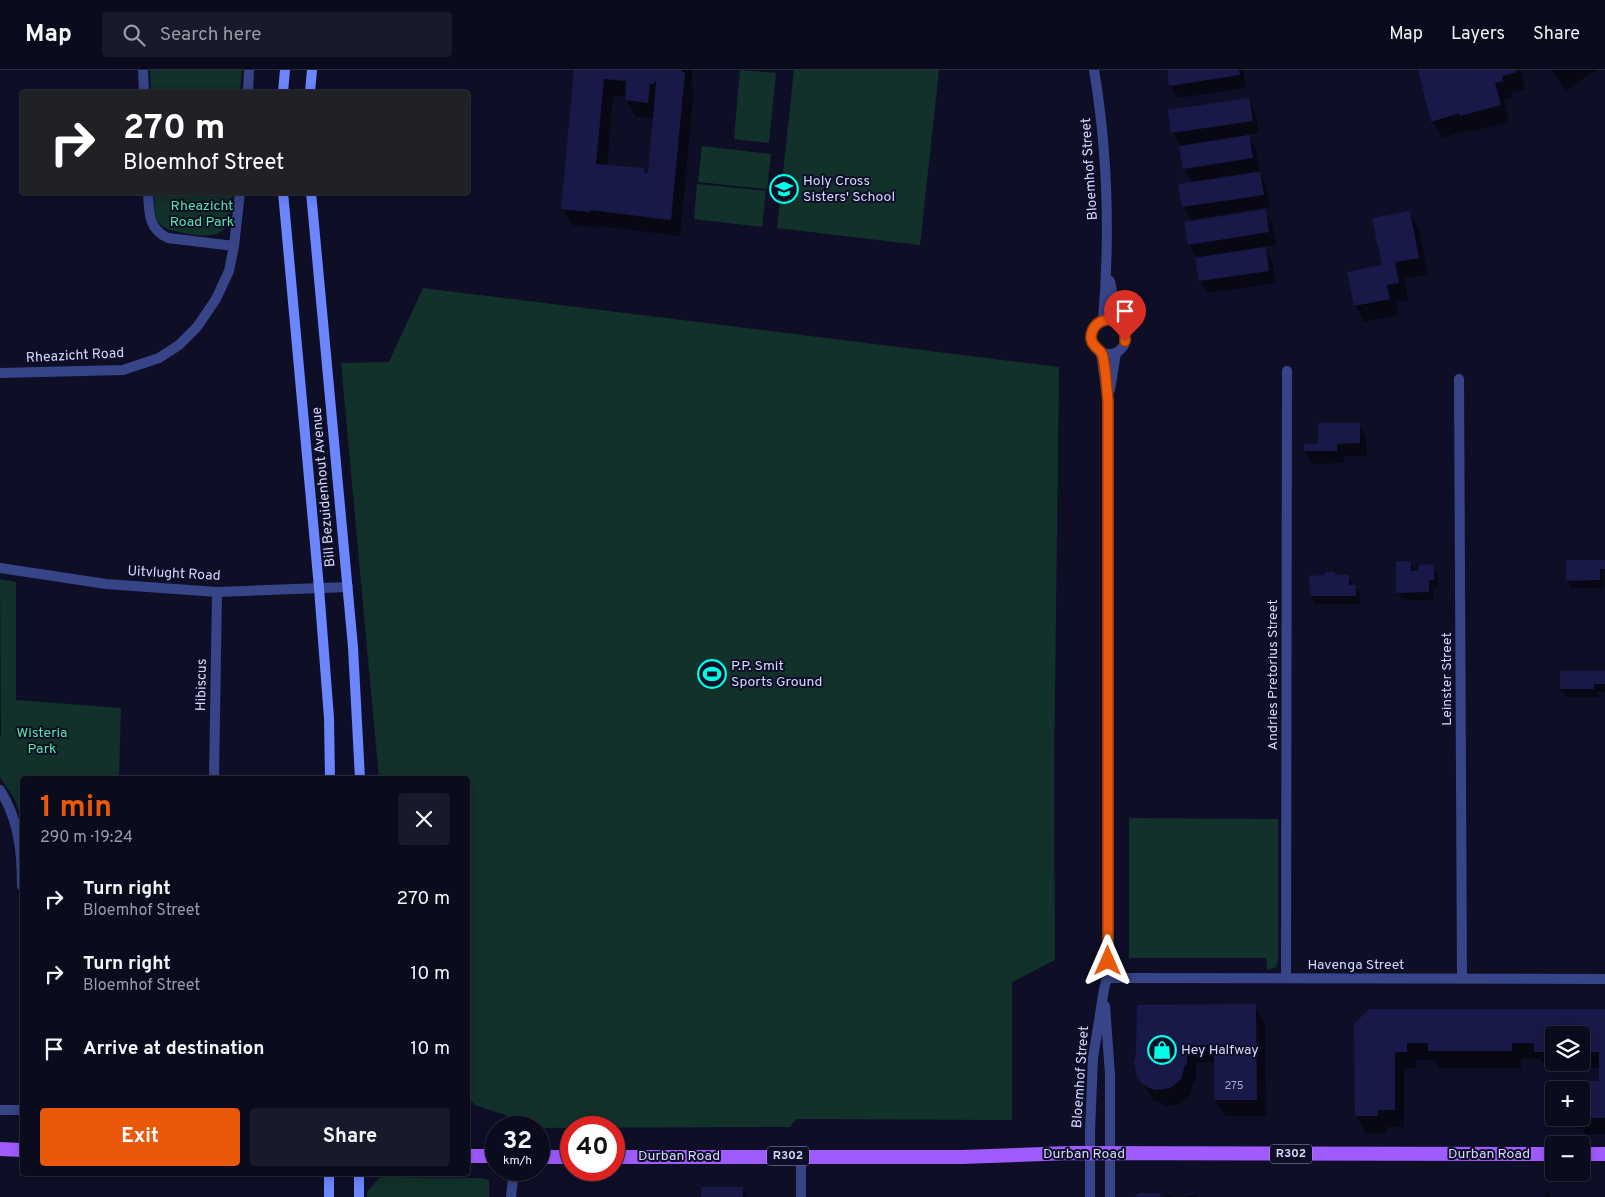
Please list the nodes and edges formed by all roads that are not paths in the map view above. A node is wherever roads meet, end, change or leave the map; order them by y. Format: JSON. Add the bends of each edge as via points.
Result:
{"nodes":[{"id":1,"x":143,"y":70,"type":"edge"},
{"id":2,"x":250,"y":70,"type":"edge"},
{"id":3,"x":285,"y":70,"type":"edge"},
{"id":4,"x":312,"y":70,"type":"edge"},
{"id":5,"x":1094,"y":70,"type":"edge"},
{"id":6,"x":144,"y":90,"type":"edge"},
{"id":7,"x":248,"y":90,"type":"edge"},
{"id":8,"x":283,"y":90,"type":"edge"},
{"id":9,"x":310,"y":90,"type":"edge"},
{"id":10,"x":148,"y":195,"type":"edge"},
{"id":11,"x":240,"y":195,"type":"edge"},
{"id":12,"x":283,"y":195,"type":"edge"},
{"id":13,"x":310,"y":195,"type":"edge"},
{"id":14,"x":234,"y":246,"type":"junction"},
{"id":15,"x":1108,"y":268,"type":"junction"},
{"id":16,"x":1103,"y":321,"type":"junction"},
{"id":17,"x":1118,"y":323,"type":"junction"},
{"id":18,"x":1102,"y":353,"type":"junction"},
{"id":19,"x":1116,"y":353,"type":"junction"},
{"id":20,"x":1287,"y":371,"type":"dead end"},
{"id":21,"x":0,"y":373,"type":"edge"},
{"id":22,"x":1459,"y":379,"type":"dead end"},
{"id":23,"x":1108,"y":401,"type":"junction"},
{"id":24,"x":0,"y":568,"type":"edge"},
{"id":25,"x":348,"y":586,"type":"junction"},
{"id":26,"x":319,"y":588,"type":"junction"},
{"id":27,"x":217,"y":592,"type":"junction"},
{"id":28,"x":214,"y":776,"type":"edge"},
{"id":29,"x":330,"y":776,"type":"edge"},
{"id":30,"x":360,"y":776,"type":"edge"},
{"id":31,"x":0,"y":790,"type":"edge"},
{"id":32,"x":20,"y":839,"type":"edge"},
{"id":33,"x":1108,"y":978,"type":"junction"},
{"id":34,"x":1286,"y":978,"type":"junction"},
{"id":35,"x":1462,"y":978,"type":"junction"},
{"id":36,"x":1605,"y":978,"type":"edge"},
{"id":37,"x":1104,"y":989,"type":"junction"},
{"id":38,"x":0,"y":1110,"type":"edge"},
{"id":39,"x":20,"y":1110,"type":"edge"},
{"id":40,"x":0,"y":1149,"type":"edge"},
{"id":41,"x":20,"y":1150,"type":"edge"},
{"id":42,"x":1090,"y":1153,"type":"junction"},
{"id":43,"x":1110,"y":1154,"type":"junction"},
{"id":44,"x":1545,"y":1154,"type":"edge"},
{"id":45,"x":1590,"y":1154,"type":"edge"},
{"id":46,"x":1605,"y":1154,"type":"edge"},
{"id":47,"x":470,"y":1156,"type":"edge"},
{"id":48,"x":485,"y":1156,"type":"edge"},
{"id":49,"x":801,"y":1156,"type":"junction"},
{"id":50,"x":625,"y":1157,"type":"edge"},
{"id":51,"x":329,"y":1176,"type":"edge"},
{"id":52,"x":359,"y":1176,"type":"edge"},
{"id":53,"x":513,"y":1181,"type":"edge"},
{"id":54,"x":511,"y":1194,"type":"edge"},
{"id":55,"x":329,"y":1197,"type":"edge"},
{"id":56,"x":359,"y":1197,"type":"edge"},
{"id":57,"x":801,"y":1197,"type":"edge"},
{"id":58,"x":1090,"y":1197,"type":"edge"},
{"id":59,"x":1110,"y":1197,"type":"edge"}],
"edges":[{"from":1,"to":6,"type":"street"},
{"from":2,"to":7,"type":"street"},
{"from":3,"to":8,"type":"main road"},
{"from":4,"to":9,"type":"main road"},
{"from":5,"to":15,"type":"street","name":"Bloemhof Street","via":[[1104,138]]},
{"from":10,"to":14,"type":"street","via":[[150,220],[162,235]]},
{"from":11,"to":14,"type":"street","name":"Rheazicht Road"},
{"from":12,"to":26,"type":"main road","name":"Bill Bezuidenhout Avenue"},
{"from":13,"to":25,"type":"main road","name":"Bill Bezuidenhout Avenue"},
{"from":14,"to":21,"type":"street","name":"Rheazicht Road","via":[[229,271],[216,299],[197,327],[179,345],[159,358],[123,370]]},
{"from":15,"to":16,"type":"street","name":"Bloemhof Street"},
{"from":15,"to":17,"type":"street","name":"Bloemhof Street"},
{"from":16,"to":17,"type":"street"},
{"from":16,"to":18,"type":"street","name":"Bloemhof Street","via":[[1091,334],[1093,346]]},
{"from":17,"to":19,"type":"street","name":"Bloemhof Street","via":[[1126,337],[1124,346]]},
{"from":18,"to":19,"type":"street"},
{"from":18,"to":23,"type":"street","name":"Bloemhof Street"},
{"from":19,"to":23,"type":"street","name":"Bloemhof Street"},
{"from":20,"to":34,"type":"street","name":"Andries Pretorius Street"},
{"from":22,"to":35,"type":"street","name":"Leinster Street"},
{"from":23,"to":33,"type":"street","name":"Bloemhof Street"},
{"from":24,"to":27,"type":"street","name":"Uitvlught Road","via":[[106,584]]},
{"from":25,"to":26,"type":"street","name":"Uitvlught Road"},
{"from":25,"to":30,"type":"main road","name":"Bill Bezuidenhout Avenue"},
{"from":26,"to":27,"type":"street","name":"Uitvlught Road"},
{"from":26,"to":29,"type":"main road","name":"Bill Bezuidenhout Avenue","via":[[330,718]]},
{"from":27,"to":28,"type":"street","name":"Hibiscus"},
{"from":31,"to":32,"type":"street"},
{"from":33,"to":34,"type":"street","name":"Havenga Street"},
{"from":33,"to":37,"type":"street","name":"Bloemhof Street"},
{"from":34,"to":35,"type":"street","name":"Havenga Street"},
{"from":35,"to":36,"type":"street","name":"Havenga Street"},
{"from":37,"to":42,"type":"street","name":"Bloemhof Street","via":[[1094,1058]]},
{"from":37,"to":43,"type":"street","name":"Bloemhof Street","via":[[1110,1074]]},
{"from":38,"to":39,"type":"street"},
{"from":40,"to":41,"type":"main road"},
{"from":42,"to":43,"type":"main road","name":"Durban Road","number":"R302"},
{"from":42,"to":49,"type":"main road","name":"Durban Road","number":"R302","via":[[962,1157]]},
{"from":42,"to":58,"type":"street","name":"Bloemhof Street"},
{"from":43,"to":44,"type":"main road","name":"Durban Road","number":"R302"},
{"from":43,"to":59,"type":"street","name":"Bloemhof Street"},
{"from":45,"to":46,"type":"main road"},
{"from":47,"to":48,"type":"main road"},
{"from":49,"to":50,"type":"main road","name":"Durban Road","number":"R302"},
{"from":49,"to":57,"type":"street"},
{"from":51,"to":55,"type":"main road"},
{"from":52,"to":56,"type":"main road"},
{"from":53,"to":54,"type":"street"}]}
